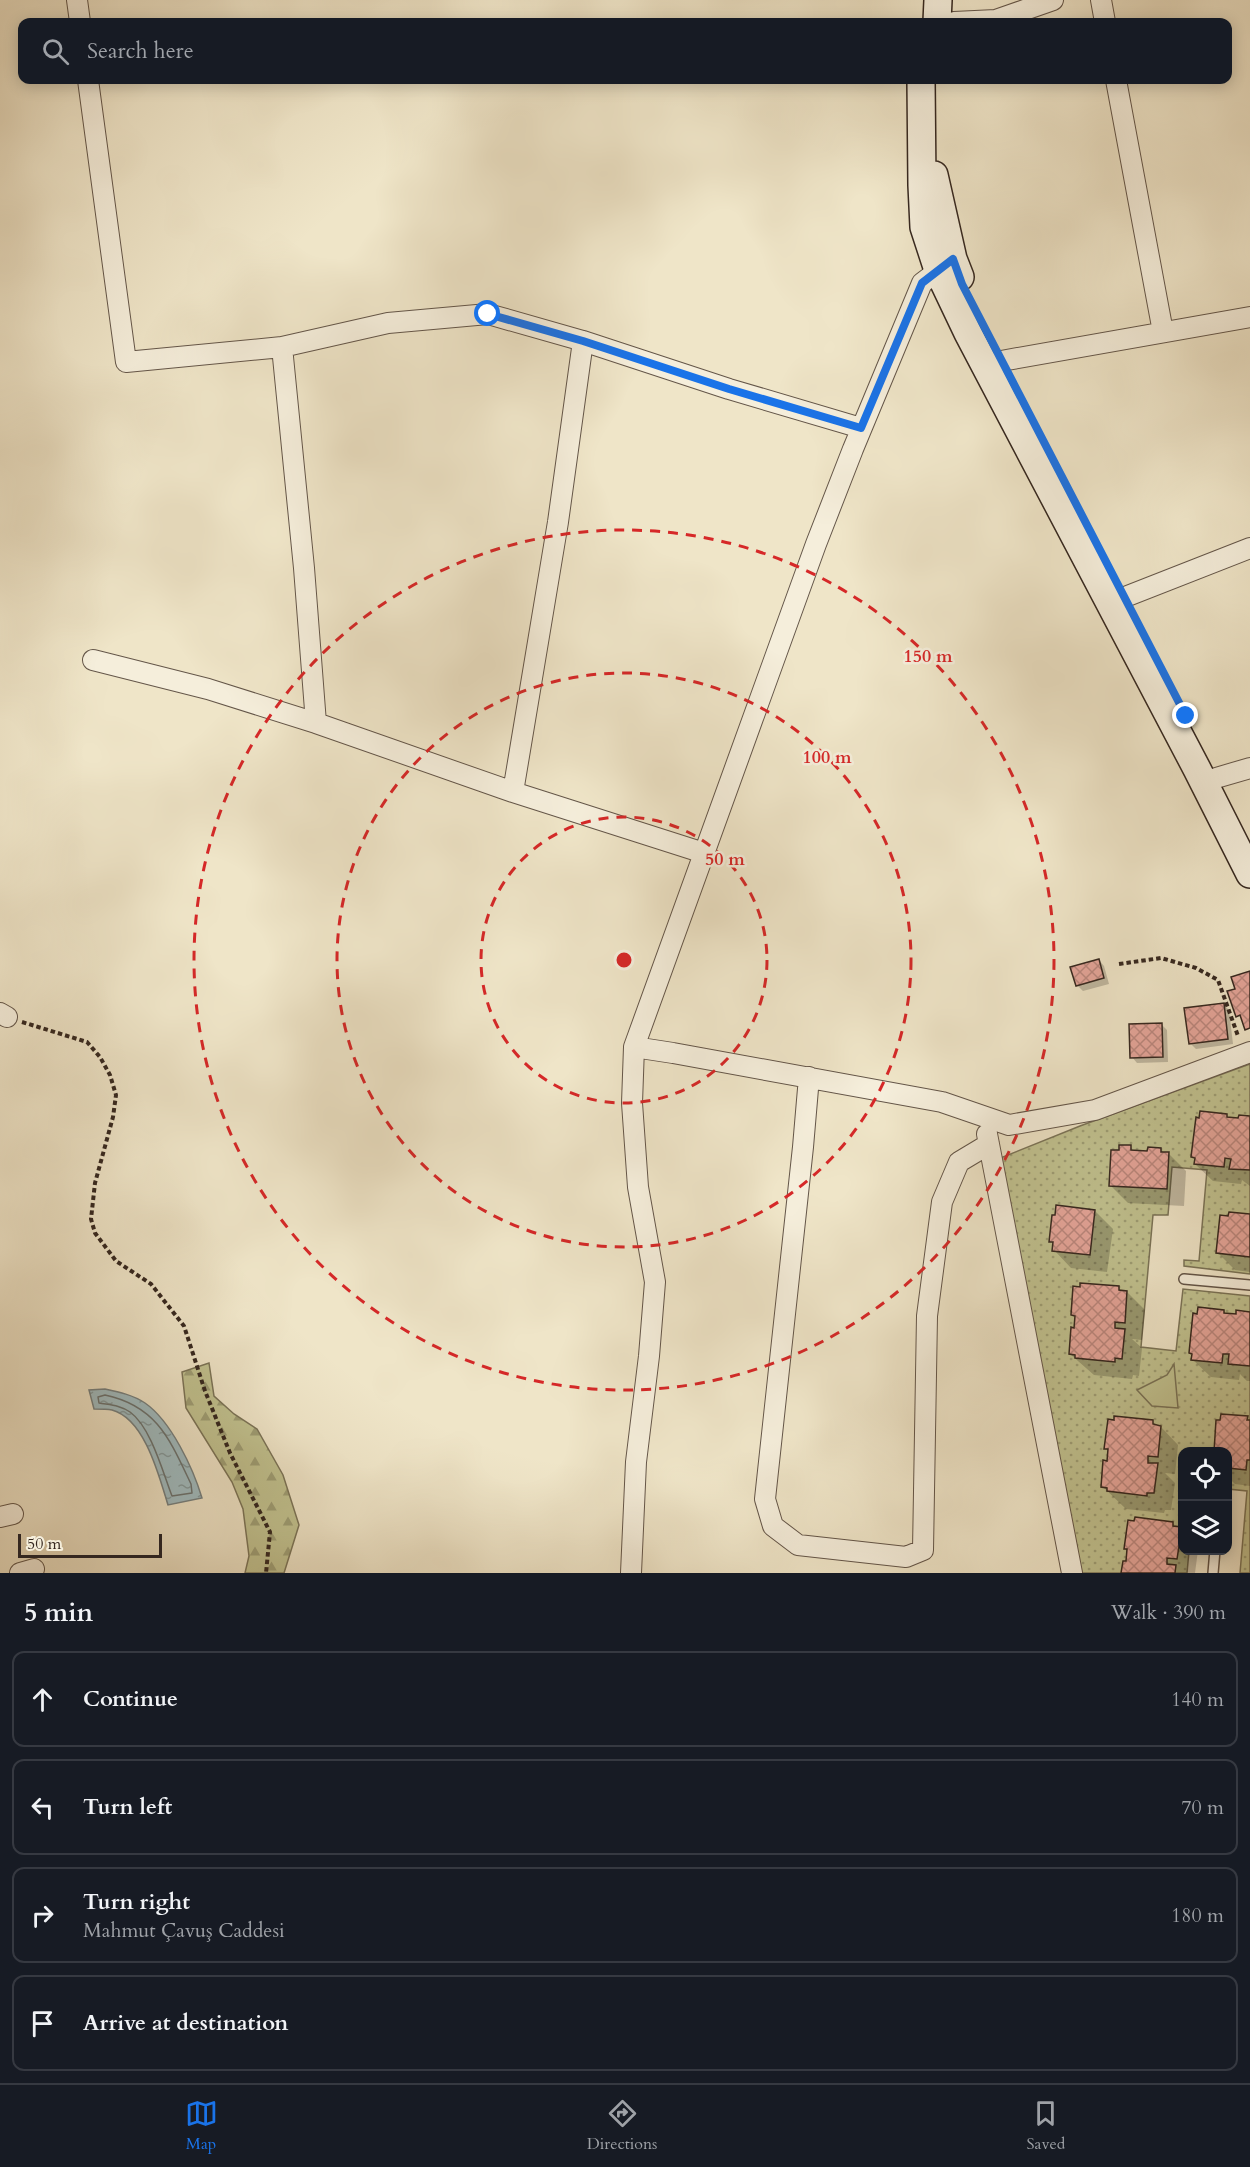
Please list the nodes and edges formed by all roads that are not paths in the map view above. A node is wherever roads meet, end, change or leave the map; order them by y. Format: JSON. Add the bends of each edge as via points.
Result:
{"nodes":[{"id":1,"x":77,"y":0,"type":"edge"},
{"id":2,"x":923,"y":0,"type":"edge"},
{"id":3,"x":938,"y":0,"type":"edge"},
{"id":4,"x":1053,"y":0,"type":"edge"},
{"id":5,"x":1101,"y":0,"type":"edge"},
{"id":6,"x":79,"y":18,"type":"edge"},
{"id":7,"x":922,"y":18,"type":"edge"},
{"id":8,"x":937,"y":18,"type":"edge"},
{"id":9,"x":1002,"y":18,"type":"edge"},
{"id":10,"x":1104,"y":18,"type":"edge"},
{"id":11,"x":89,"y":84,"type":"edge"},
{"id":12,"x":921,"y":84,"type":"edge"},
{"id":13,"x":935,"y":84,"type":"edge"},
{"id":14,"x":1117,"y":84,"type":"edge"},
{"id":15,"x":946,"y":265,"type":"junction"},
{"id":16,"x":1250,"y":317,"type":"edge"},
{"id":17,"x":1163,"y":332,"type":"junction"},
{"id":18,"x":583,"y":341,"type":"junction"},
{"id":19,"x":282,"y":347,"type":"junction"},
{"id":20,"x":1001,"y":361,"type":"junction"},
{"id":21,"x":861,"y":428,"type":"junction"},
{"id":22,"x":1250,"y":548,"type":"edge"},
{"id":23,"x":1125,"y":597,"type":"junction"},
{"id":24,"x":93,"y":660,"type":"dead end"},
{"id":25,"x":316,"y":723,"type":"junction"},
{"id":26,"x":1250,"y":768,"type":"edge"},
{"id":27,"x":1216,"y":778,"type":"junction"},
{"id":28,"x":513,"y":792,"type":"junction"},
{"id":29,"x":1250,"y":844,"type":"edge"},
{"id":30,"x":704,"y":853,"type":"junction"},
{"id":31,"x":1250,"y":874,"type":"edge"},
{"id":32,"x":634,"y":1047,"type":"junction"},
{"id":33,"x":1247,"y":1053,"type":"edge"},
{"id":34,"x":809,"y":1077,"type":"junction"},
{"id":35,"x":983,"y":1116,"type":"junction"},
{"id":36,"x":989,"y":1144,"type":"junction"},
{"id":37,"x":1184,"y":1279,"type":"dead end"},
{"id":38,"x":1250,"y":1285,"type":"edge"},
{"id":39,"x":1215,"y":1555,"type":"edge"},
{"id":40,"x":631,"y":1573,"type":"edge"},
{"id":41,"x":1072,"y":1573,"type":"edge"},
{"id":42,"x":1213,"y":1573,"type":"edge"}],
"edges":[{"from":1,"to":6,"type":"street"},
{"from":2,"to":7,"type":"main road"},
{"from":3,"to":8,"type":"main road"},
{"from":4,"to":9,"type":"street"},
{"from":5,"to":10,"type":"street"},
{"from":11,"to":19,"type":"street","via":[[126,362]]},
{"from":12,"to":15,"type":"main road","via":[[924,227]]},
{"from":13,"to":15,"type":"main road","via":[[934,178]]},
{"from":14,"to":17,"type":"street"},
{"from":15,"to":20,"type":"main road","via":[[962,284]]},
{"from":15,"to":21,"type":"street","via":[[922,283]]},
{"from":15,"to":31,"type":"main road","via":[[968,333]]},
{"from":16,"to":17,"type":"street"},
{"from":17,"to":20,"type":"street"},
{"from":18,"to":19,"type":"street","via":[[488,314],[388,323]]},
{"from":18,"to":21,"type":"street"},
{"from":18,"to":28,"type":"street","via":[[558,522]]},
{"from":19,"to":25,"type":"street"},
{"from":20,"to":23,"type":"main road"},
{"from":21,"to":30,"type":"street"},
{"from":22,"to":23,"type":"street"},
{"from":23,"to":27,"type":"main road"},
{"from":24,"to":25,"type":"street","via":[[208,689]]},
{"from":25,"to":28,"type":"street"},
{"from":26,"to":27,"type":"street"},
{"from":27,"to":29,"type":"main road"},
{"from":28,"to":30,"type":"street"},
{"from":30,"to":32,"type":"street"},
{"from":32,"to":34,"type":"street"},
{"from":32,"to":40,"type":"street","via":[[632,1103],[638,1186],[654,1282],[636,1462]]},
{"from":33,"to":35,"type":"street","via":[[1095,1110],[1009,1125]]},
{"from":34,"to":35,"type":"street","via":[[942,1102]]},
{"from":34,"to":36,"type":"street","via":[[765,1499],[772,1526],[798,1545],[906,1557],[923,1550],[927,1316],[942,1202],[959,1162]]},
{"from":35,"to":36,"type":"street"},
{"from":36,"to":41,"type":"street"},
{"from":37,"to":38,"type":"lane"},
{"from":39,"to":42,"type":"lane"}]}
